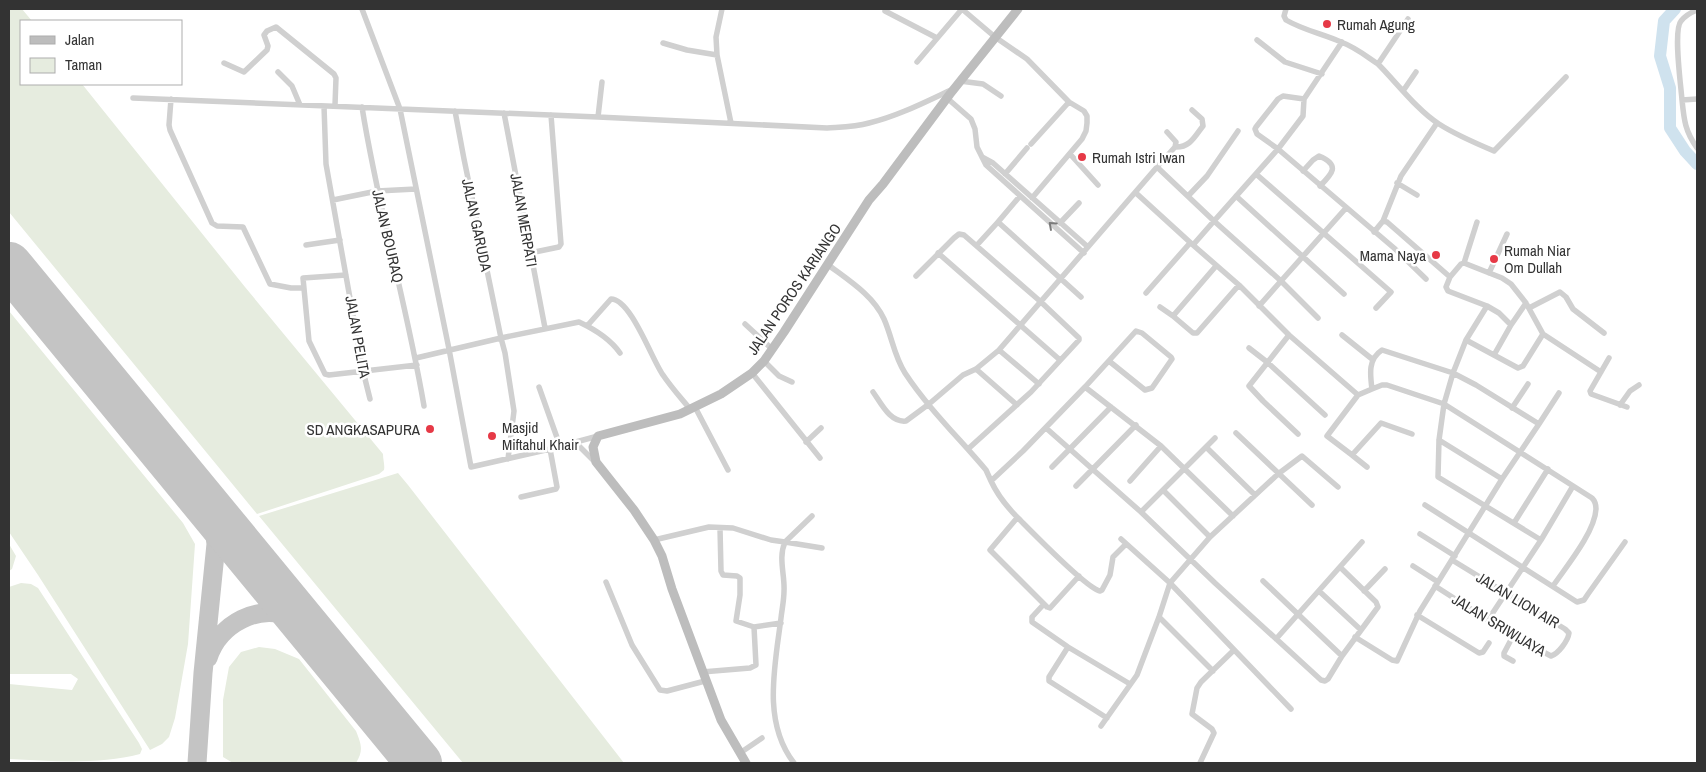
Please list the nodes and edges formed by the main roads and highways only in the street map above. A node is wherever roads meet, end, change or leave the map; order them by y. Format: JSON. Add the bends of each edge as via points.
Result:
{"nodes":[{"id":1,"x":1018,"y":9,"type":"edge"},
{"id":2,"x":746,"y":763,"type":"edge"}],
"edges":[{"from":1,"to":2,"type":"main road","name":"JALAN POROS KARIANGO","via":[[869,200],[764,361],[721,394],[660,420],[598,436],[593,447],[596,462],[634,510],[662,556],[705,681],[721,720]]}]}
